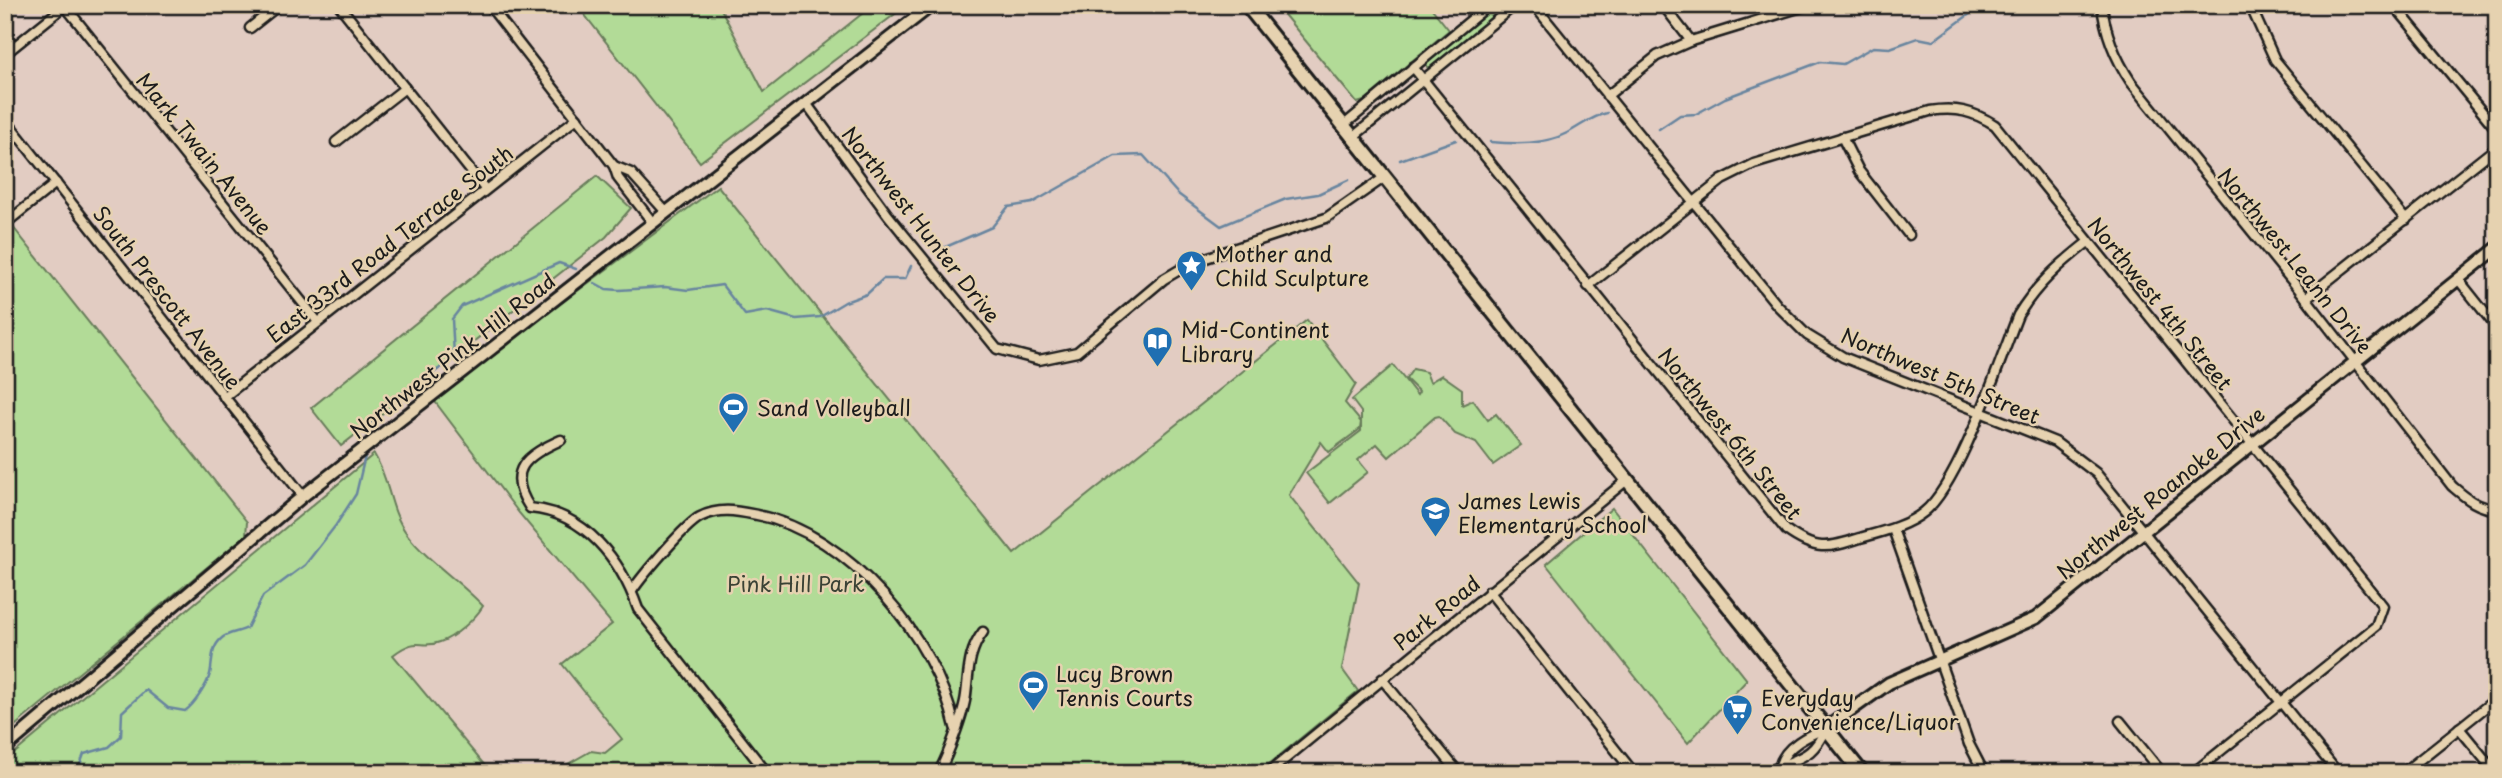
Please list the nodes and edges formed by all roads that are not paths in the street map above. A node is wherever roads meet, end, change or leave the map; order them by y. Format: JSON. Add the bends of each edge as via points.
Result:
{"nodes":[{"id":1,"x":279,"y":5,"type":"edge"},
{"id":2,"x":339,"y":5,"type":"edge"},
{"id":3,"x":489,"y":5,"type":"edge"},
{"id":4,"x":932,"y":5,"type":"edge"},
{"id":5,"x":1247,"y":5,"type":"edge"},
{"id":6,"x":1489,"y":5,"type":"edge"},
{"id":7,"x":1515,"y":5,"type":"edge"},
{"id":8,"x":1534,"y":5,"type":"edge"},
{"id":9,"x":1663,"y":5,"type":"edge"},
{"id":10,"x":1808,"y":5,"type":"edge"},
{"id":11,"x":2102,"y":5,"type":"edge"},
{"id":12,"x":2250,"y":5,"type":"edge"},
{"id":13,"x":2394,"y":5,"type":"edge"},
{"id":14,"x":66,"y":6,"type":"edge"},
{"id":15,"x":1795,"y":7,"type":"edge"},
{"id":16,"x":250,"y":28,"type":"dead end"},
{"id":17,"x":1690,"y":41,"type":"junction"},
{"id":18,"x":5,"y":54,"type":"edge"},
{"id":19,"x":1413,"y":67,"type":"junction"},
{"id":20,"x":1423,"y":79,"type":"junction"},
{"id":21,"x":405,"y":88,"type":"junction"},
{"id":22,"x":1607,"y":96,"type":"junction"},
{"id":23,"x":806,"y":103,"type":"junction"},
{"id":24,"x":577,"y":118,"type":"junction"},
{"id":25,"x":5,"y":119,"type":"edge"},
{"id":26,"x":1343,"y":125,"type":"junction"},
{"id":27,"x":2497,"y":130,"type":"edge"},
{"id":28,"x":1353,"y":137,"type":"junction"},
{"id":29,"x":1842,"y":138,"type":"junction"},
{"id":30,"x":336,"y":142,"type":"dead end"},
{"id":31,"x":2497,"y":147,"type":"edge"},
{"id":32,"x":614,"y":166,"type":"junction"},
{"id":33,"x":1385,"y":177,"type":"junction"},
{"id":34,"x":56,"y":183,"type":"junction"},
{"id":35,"x":485,"y":189,"type":"junction"},
{"id":36,"x":1693,"y":202,"type":"junction"},
{"id":37,"x":666,"y":212,"type":"junction"},
{"id":38,"x":11,"y":219,"type":"dead end"},
{"id":39,"x":2406,"y":220,"type":"junction"},
{"id":40,"x":653,"y":223,"type":"junction"},
{"id":41,"x":1909,"y":235,"type":"dead end"},
{"id":42,"x":2088,"y":242,"type":"junction"},
{"id":43,"x":2497,"y":248,"type":"edge"},
{"id":44,"x":2458,"y":279,"type":"junction"},
{"id":45,"x":1588,"y":286,"type":"junction"},
{"id":46,"x":2306,"y":298,"type":"junction"},
{"id":47,"x":318,"y":322,"type":"junction"},
{"id":48,"x":2497,"y":328,"type":"edge"},
{"id":49,"x":2355,"y":360,"type":"junction"},
{"id":50,"x":224,"y":397,"type":"junction"},
{"id":51,"x":1979,"y":411,"type":"junction"},
{"id":52,"x":561,"y":440,"type":"dead end"},
{"id":53,"x":2251,"y":443,"type":"junction"},
{"id":54,"x":1627,"y":480,"type":"junction"},
{"id":55,"x":303,"y":496,"type":"junction"},
{"id":56,"x":2497,"y":509,"type":"edge"},
{"id":57,"x":1893,"y":529,"type":"junction"},
{"id":58,"x":2143,"y":530,"type":"junction"},
{"id":59,"x":632,"y":591,"type":"junction"},
{"id":60,"x":1489,"y":591,"type":"junction"},
{"id":61,"x":983,"y":632,"type":"dead end"},
{"id":62,"x":1940,"y":658,"type":"junction"},
{"id":63,"x":1382,"y":678,"type":"junction"},
{"id":64,"x":2497,"y":698,"type":"edge"},
{"id":65,"x":2281,"y":702,"type":"junction"},
{"id":66,"x":2120,"y":721,"type":"dead end"},
{"id":67,"x":955,"y":727,"type":"junction"},
{"id":68,"x":2459,"y":728,"type":"junction"},
{"id":69,"x":1826,"y":729,"type":"junction"},
{"id":70,"x":5,"y":748,"type":"edge"},
{"id":71,"x":1780,"y":765,"type":"junction"},
{"id":72,"x":767,"y":773,"type":"edge"},
{"id":73,"x":937,"y":773,"type":"edge"},
{"id":74,"x":1268,"y":773,"type":"edge"},
{"id":75,"x":1459,"y":773,"type":"edge"},
{"id":76,"x":1634,"y":773,"type":"edge"},
{"id":77,"x":1768,"y":773,"type":"edge"},
{"id":78,"x":1862,"y":773,"type":"edge"},
{"id":79,"x":1984,"y":773,"type":"edge"},
{"id":80,"x":2162,"y":773,"type":"edge"},
{"id":81,"x":2193,"y":773,"type":"edge"},
{"id":82,"x":2338,"y":773,"type":"edge"},
{"id":83,"x":2403,"y":773,"type":"edge"},
{"id":84,"x":2496,"y":773,"type":"edge"}],
"edges":[{"from":1,"to":16,"type":"street"},
{"from":2,"to":21,"type":"street"},
{"from":3,"to":24,"type":"street"},
{"from":4,"to":23,"type":"main road","name":"Northwest Pink Hill Road"},
{"from":5,"to":26,"type":"main road"},
{"from":6,"to":19,"type":"street"},
{"from":7,"to":20,"type":"street"},
{"from":8,"to":22,"type":"street","name":"Northwest 5th Street"},
{"from":9,"to":17,"type":"street"},
{"from":10,"to":15,"type":"street"},
{"from":11,"to":46,"type":"street","name":"Northwest Leann Drive","via":[[2115,57],[2131,82]]},
{"from":12,"to":39,"type":"street","via":[[2275,61]]},
{"from":13,"to":27,"type":"street"},
{"from":14,"to":18,"type":"street"},
{"from":14,"to":47,"type":"street","name":"Mark Twain Avenue"},
{"from":15,"to":17,"type":"street"},
{"from":17,"to":22,"type":"street","via":[[1657,56]]},
{"from":19,"to":20,"type":"street","name":"Northwest 6th Street"},
{"from":19,"to":26,"type":"street"},
{"from":20,"to":28,"type":"street"},
{"from":20,"to":45,"type":"street","name":"Northwest 6th Street"},
{"from":21,"to":30,"type":"street"},
{"from":21,"to":35,"type":"street"},
{"from":22,"to":36,"type":"street","name":"Northwest 5th Street"},
{"from":23,"to":33,"type":"street","name":"Northwest Hunter Drive","via":[[888,215],[997,349],[1039,360],[1077,352],[1164,279],[1191,263],[1326,218]]},
{"from":23,"to":37,"type":"main road","name":"Northwest Pink Hill Road"},
{"from":24,"to":32,"type":"street"},
{"from":24,"to":35,"type":"street","name":"East 33rd Road Terrace South"},
{"from":25,"to":34,"type":"street","name":"South Prescott Avenue"},
{"from":26,"to":28,"type":"main road"},
{"from":28,"to":33,"type":"main road"},
{"from":29,"to":36,"type":"street","via":[[1754,164],[1721,180]]},
{"from":29,"to":41,"type":"street","via":[[1859,171]]},
{"from":29,"to":42,"type":"street","name":"Northwest 4th Street","via":[[1930,111],[1975,112],[1995,125]]},
{"from":31,"to":39,"type":"street"},
{"from":32,"to":37,"type":"street","via":[[632,173]]},
{"from":32,"to":40,"type":"street"},
{"from":33,"to":54,"type":"main road"},
{"from":34,"to":38,"type":"street"},
{"from":34,"to":50,"type":"street","name":"South Prescott Avenue"},
{"from":35,"to":47,"type":"street","name":"East 33rd Road Terrace South"},
{"from":36,"to":45,"type":"street"},
{"from":36,"to":51,"type":"street","name":"Northwest 5th Street","via":[[1777,305],[1808,335],[1843,357]]},
{"from":37,"to":40,"type":"main road","name":"Northwest Pink Hill Road"},
{"from":39,"to":46,"type":"street"},
{"from":40,"to":55,"type":"main road","name":"Northwest Pink Hill Road"},
{"from":42,"to":51,"type":"street","name":"Northwest 6th Street","via":[[2051,270],[2033,291],[2018,315]]},
{"from":42,"to":53,"type":"street","name":"Northwest 4th Street"},
{"from":43,"to":44,"type":"main road","name":"Northwest Roanoke Drive"},
{"from":44,"to":48,"type":"street"},
{"from":44,"to":49,"type":"main road","name":"Northwest Roanoke Drive"},
{"from":45,"to":57,"type":"street","name":"Northwest 6th Street","via":[[1786,530],[1802,542],[1824,548]]},
{"from":46,"to":49,"type":"street","name":"Northwest Leann Drive"},
{"from":47,"to":50,"type":"street","name":"East 33rd Road Terrace South"},
{"from":49,"to":53,"type":"main road","name":"Northwest Roanoke Drive"},
{"from":49,"to":56,"type":"street","name":"Northwest Leann Drive","via":[[2452,485],[2468,499]]},
{"from":50,"to":55,"type":"street","name":"South Prescott Avenue"},
{"from":51,"to":57,"type":"street","name":"Northwest 6th Street","via":[[1945,490],[1923,514]]},
{"from":51,"to":58,"type":"street","name":"Northwest 5th Street","via":[[2055,442],[2096,473]]},
{"from":52,"to":59,"type":"street","via":[[524,461],[518,479],[522,495],[530,508],[563,514],[583,526],[601,544]]},
{"from":53,"to":58,"type":"main road","name":"Northwest Roanoke Drive"},
{"from":53,"to":65,"type":"street","name":"Northwest 4th Street","via":[[2383,606],[2376,626]]},
{"from":54,"to":60,"type":"street","name":"Park Road"},
{"from":54,"to":69,"type":"main road"},
{"from":55,"to":70,"type":"main road","name":"Northwest Pink Hill Road"},
{"from":57,"to":62,"type":"street"},
{"from":58,"to":62,"type":"main road","name":"Northwest Roanoke Drive","via":[[2036,618]]},
{"from":58,"to":65,"type":"street","name":"Northwest 5th Street"},
{"from":59,"to":67,"type":"street","via":[[699,517],[727,509],[770,517],[809,533],[847,558],[884,597],[921,647],[948,698]]},
{"from":59,"to":72,"type":"street","via":[[638,609]]},
{"from":60,"to":63,"type":"street","name":"Park Road"},
{"from":60,"to":76,"type":"street"},
{"from":61,"to":67,"type":"street","via":[[973,645],[966,698]]},
{"from":62,"to":69,"type":"main road","name":"Northwest Roanoke Drive","via":[[1889,683]]},
{"from":62,"to":79,"type":"street","via":[[1969,744]]},
{"from":63,"to":74,"type":"street","name":"Park Road"},
{"from":63,"to":75,"type":"street"},
{"from":64,"to":68,"type":"street"},
{"from":65,"to":81,"type":"street"},
{"from":65,"to":82,"type":"street","name":"Northwest 5th Street"},
{"from":66,"to":80,"type":"street"},
{"from":67,"to":73,"type":"street","via":[[947,760]]},
{"from":68,"to":83,"type":"street"},
{"from":68,"to":84,"type":"street"},
{"from":69,"to":71,"type":"street","via":[[1807,736],[1782,757]]},
{"from":69,"to":71,"type":"street","via":[[1817,748]]},
{"from":69,"to":78,"type":"main road"},
{"from":71,"to":77,"type":"street"}]}
